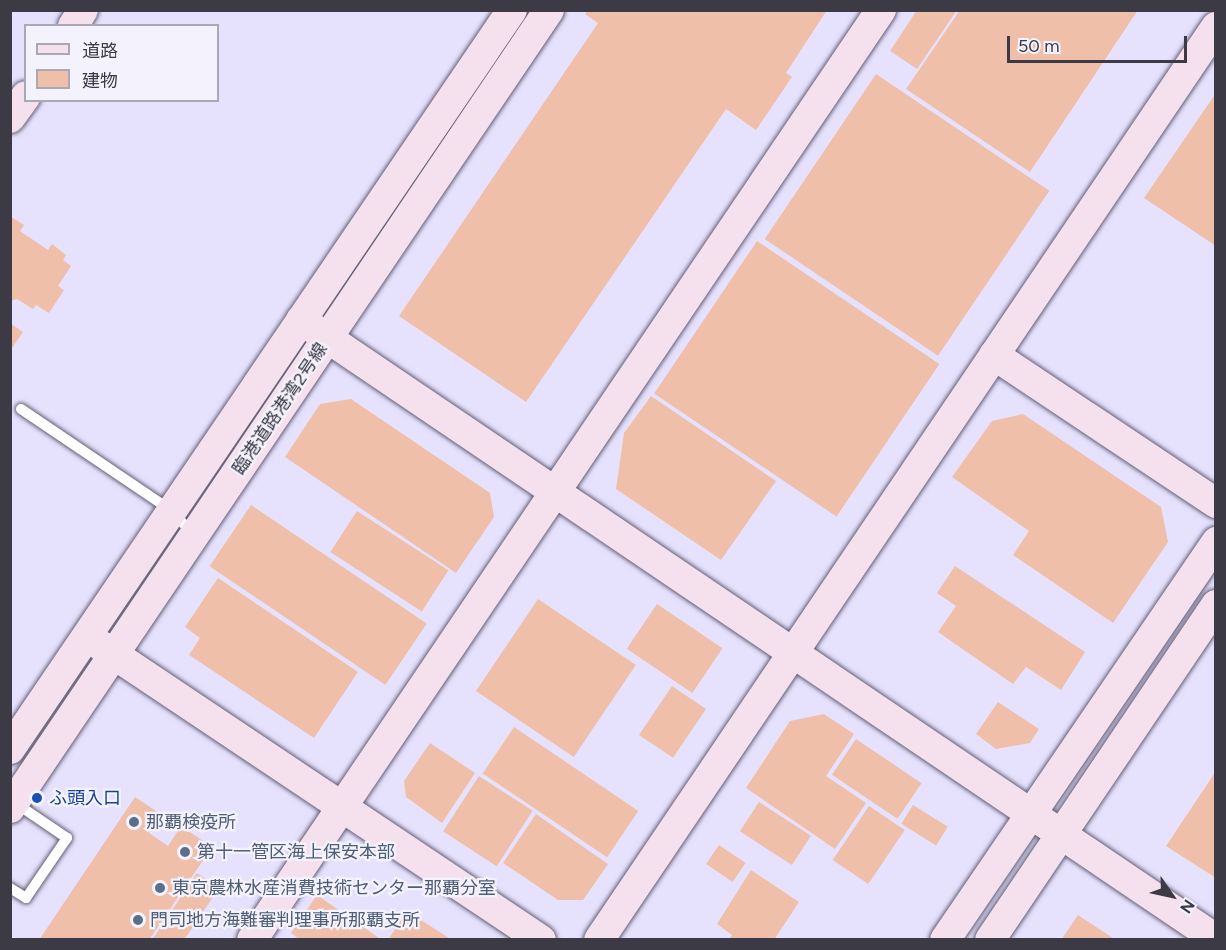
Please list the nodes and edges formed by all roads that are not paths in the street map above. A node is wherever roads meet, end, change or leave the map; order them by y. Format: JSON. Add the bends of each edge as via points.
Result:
{"nodes":[{"id":1,"x":83,"y":10,"type":"edge"},
{"id":2,"x":512,"y":10,"type":"edge"},
{"id":3,"x":549,"y":10,"type":"edge"},
{"id":4,"x":881,"y":10,"type":"edge"},
{"id":5,"x":74,"y":24,"type":"edge"},
{"id":6,"x":1215,"y":27,"type":"edge"},
{"id":7,"x":24,"y":99,"type":"edge"},
{"id":8,"x":10,"y":118,"type":"edge"},
{"id":9,"x":301,"y":320,"type":"junction"},
{"id":10,"x":327,"y":339,"type":"junction"},
{"id":11,"x":994,"y":355,"type":"junction"},
{"id":12,"x":21,"y":409,"type":"dead end"},
{"id":13,"x":554,"y":491,"type":"junction"},
{"id":14,"x":1215,"y":503,"type":"edge"},
{"id":15,"x":172,"y":511,"type":"junction"},
{"id":16,"x":195,"y":536,"type":"junction"},
{"id":17,"x":1215,"y":542,"type":"edge"},
{"id":18,"x":1215,"y":605,"type":"edge"},
{"id":19,"x":87,"y":636,"type":"junction"},
{"id":20,"x":792,"y":653,"type":"junction"},
{"id":21,"x":114,"y":654,"type":"junction"},
{"id":22,"x":10,"y":749,"type":"edge"},
{"id":23,"x":12,"y":805,"type":"edge"},
{"id":24,"x":340,"y":806,"type":"junction"},
{"id":25,"x":1030,"y":814,"type":"junction"},
{"id":26,"x":1061,"y":836,"type":"junction"},
{"id":27,"x":10,"y":888,"type":"edge"},
{"id":28,"x":252,"y":939,"type":"edge"},
{"id":29,"x":541,"y":939,"type":"edge"},
{"id":30,"x":599,"y":939,"type":"edge"},
{"id":31,"x":945,"y":939,"type":"edge"},
{"id":32,"x":990,"y":939,"type":"edge"},
{"id":33,"x":1215,"y":939,"type":"edge"}],
"edges":[{"from":1,"to":5,"type":"street"},
{"from":2,"to":9,"type":"street","name":"臨港道路港湾2号線"},
{"from":3,"to":10,"type":"street","name":"臨港道路港湾2号線"},
{"from":4,"to":13,"type":"street"},
{"from":6,"to":11,"type":"street"},
{"from":7,"to":8,"type":"street"},
{"from":9,"to":10,"type":"street"},
{"from":9,"to":15,"type":"street","name":"臨港道路港湾2号線"},
{"from":10,"to":13,"type":"street"},
{"from":10,"to":16,"type":"street","name":"臨港道路港湾2号線"},
{"from":11,"to":14,"type":"street"},
{"from":11,"to":20,"type":"street"},
{"from":12,"to":15,"type":"lane"},
{"from":13,"to":20,"type":"street"},
{"from":13,"to":24,"type":"street"},
{"from":15,"to":16,"type":"lane"},
{"from":15,"to":19,"type":"street","name":"臨港道路港湾2号線"},
{"from":16,"to":21,"type":"street","name":"臨港道路港湾2号線"},
{"from":17,"to":25,"type":"street"},
{"from":18,"to":26,"type":"street"},
{"from":19,"to":21,"type":"street"},
{"from":19,"to":22,"type":"street","name":"臨港道路港湾2号線"},
{"from":20,"to":25,"type":"street"},
{"from":20,"to":30,"type":"street"},
{"from":21,"to":23,"type":"street","name":"臨港道路港湾2号線"},
{"from":21,"to":24,"type":"street"},
{"from":23,"to":27,"type":"lane","via":[[67,838],[26,898]]},
{"from":24,"to":28,"type":"street"},
{"from":24,"to":29,"type":"street"},
{"from":25,"to":26,"type":"street"},
{"from":25,"to":31,"type":"street"},
{"from":26,"to":32,"type":"street"},
{"from":26,"to":33,"type":"street"}]}
